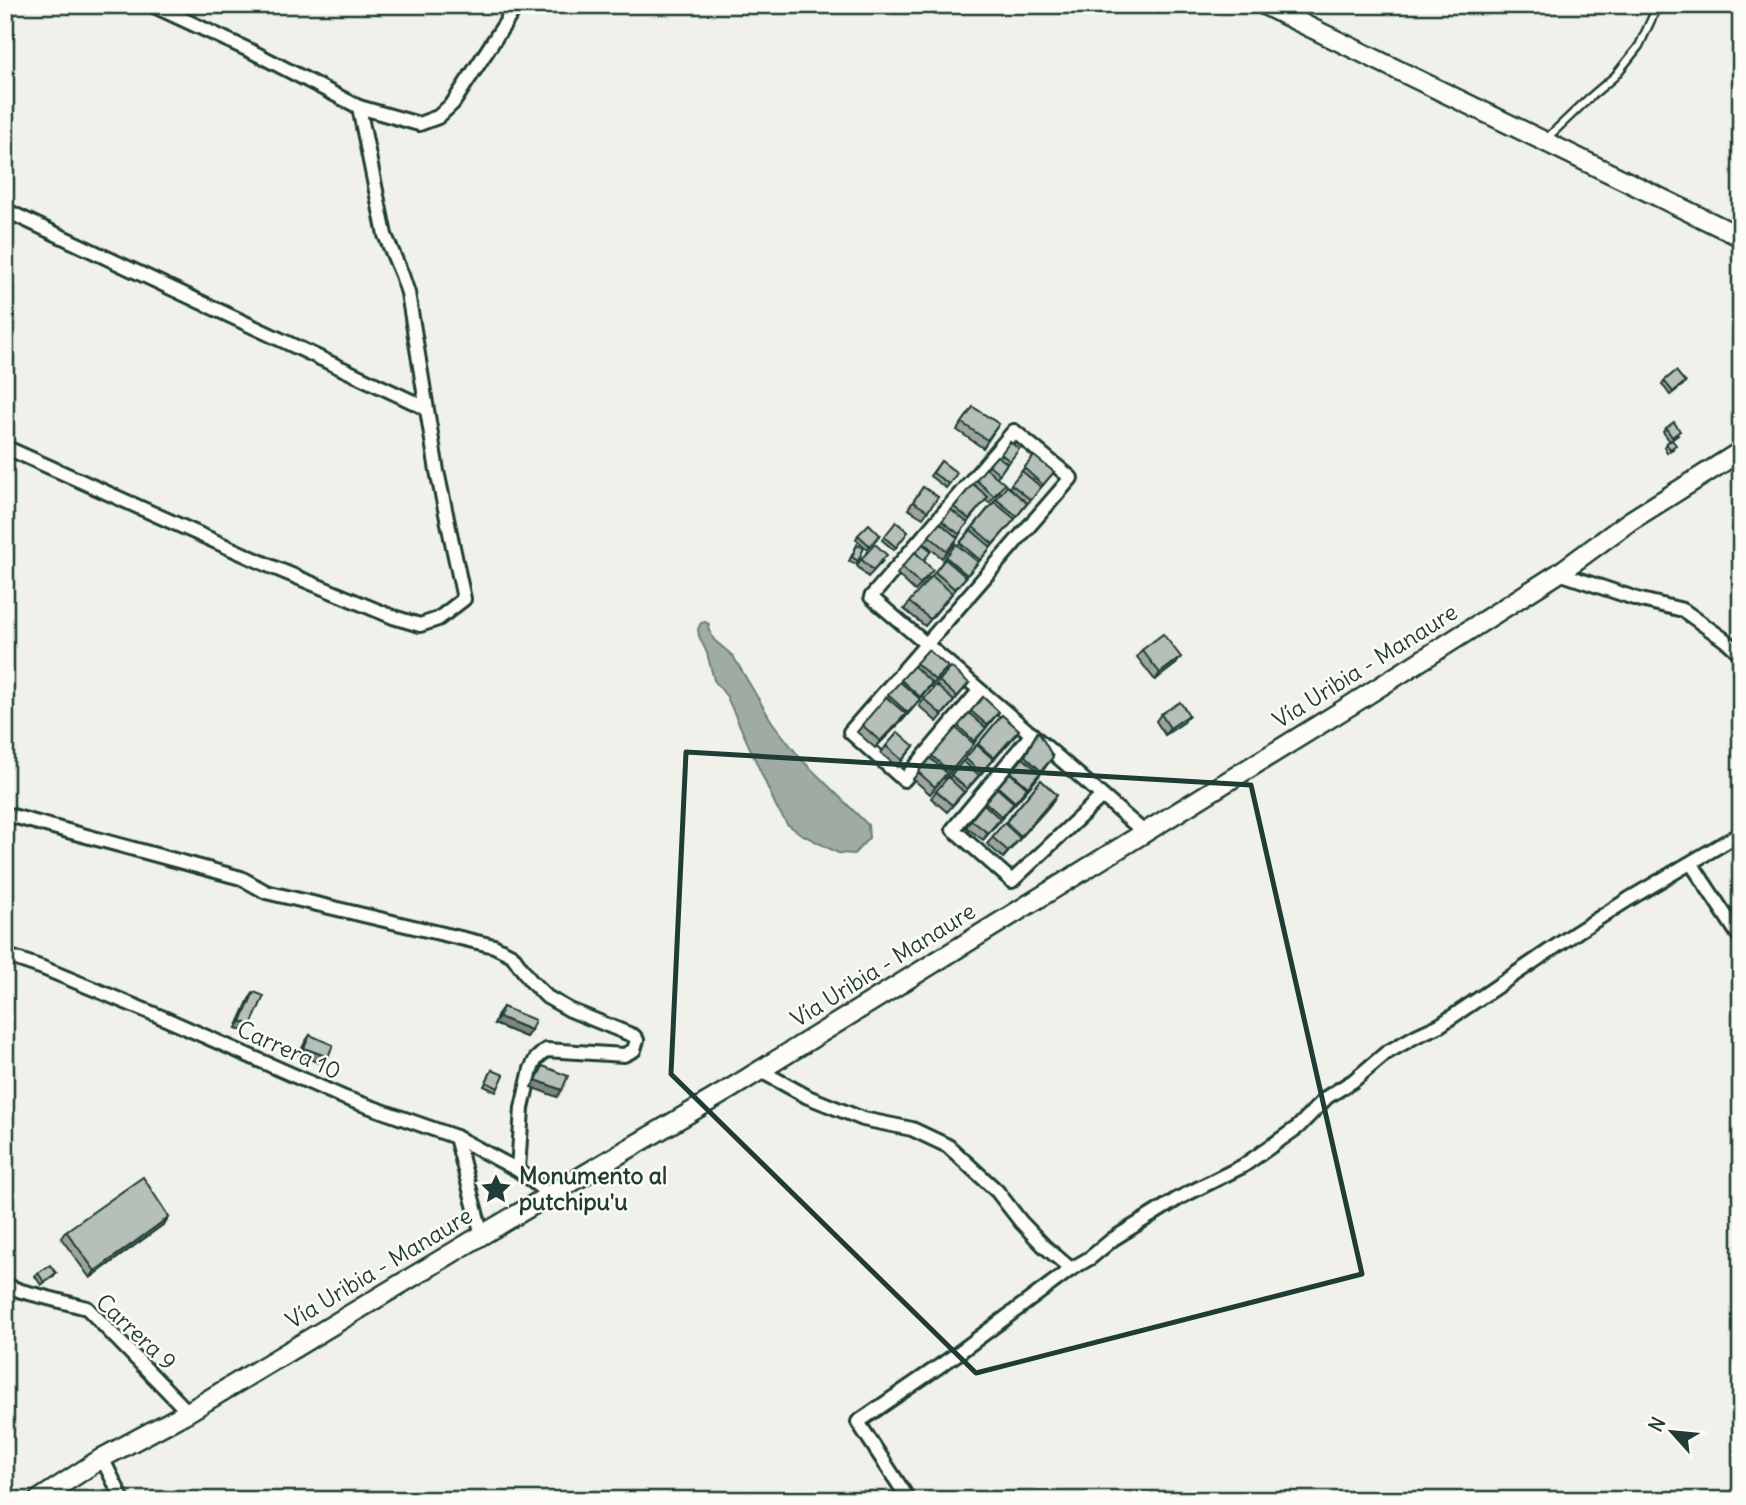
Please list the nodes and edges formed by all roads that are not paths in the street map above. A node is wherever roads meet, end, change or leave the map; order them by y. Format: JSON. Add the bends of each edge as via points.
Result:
{"nodes":[{"id":1,"x":152,"y":5,"type":"edge"},
{"id":2,"x":517,"y":5,"type":"edge"},
{"id":3,"x":1264,"y":5,"type":"edge"},
{"id":4,"x":1658,"y":5,"type":"edge"},
{"id":5,"x":359,"y":107,"type":"junction"},
{"id":6,"x":1545,"y":140,"type":"junction"},
{"id":7,"x":5,"y":210,"type":"edge"},
{"id":8,"x":1741,"y":237,"type":"edge"},
{"id":9,"x":426,"y":408,"type":"junction"},
{"id":10,"x":5,"y":447,"type":"edge"},
{"id":11,"x":1741,"y":451,"type":"edge"},
{"id":12,"x":1559,"y":573,"type":"junction"},
{"id":13,"x":927,"y":645,"type":"junction"},
{"id":14,"x":1741,"y":654,"type":"edge"},
{"id":15,"x":979,"y":691,"type":"junction"},
{"id":16,"x":1032,"y":734,"type":"junction"},
{"id":17,"x":1102,"y":796,"type":"junction"},
{"id":18,"x":5,"y":814,"type":"edge"},
{"id":19,"x":1144,"y":832,"type":"junction"},
{"id":20,"x":1741,"y":833,"type":"edge"},
{"id":21,"x":1691,"y":863,"type":"junction"},
{"id":22,"x":1741,"y":939,"type":"edge"},
{"id":23,"x":5,"y":955,"type":"edge"},
{"id":24,"x":759,"y":1070,"type":"junction"},
{"id":25,"x":456,"y":1137,"type":"junction"},
{"id":26,"x":518,"y":1170,"type":"junction"},
{"id":27,"x":550,"y":1195,"type":"junction"},
{"id":28,"x":482,"y":1235,"type":"junction"},
{"id":29,"x":1071,"y":1269,"type":"junction"},
{"id":30,"x":5,"y":1285,"type":"edge"},
{"id":31,"x":188,"y":1412,"type":"junction"},
{"id":32,"x":102,"y":1458,"type":"junction"},
{"id":33,"x":38,"y":1500,"type":"edge"},
{"id":34,"x":123,"y":1500,"type":"edge"},
{"id":35,"x":909,"y":1500,"type":"edge"}],
"edges":[{"from":1,"to":5,"type":"street"},
{"from":2,"to":5,"type":"street","via":[[453,103],[438,117],[419,124]]},
{"from":3,"to":6,"type":"main road"},
{"from":4,"to":6,"type":"lane","via":[[1639,46],[1615,76]]},
{"from":5,"to":9,"type":"street","via":[[385,235],[408,293]]},
{"from":6,"to":8,"type":"main road"},
{"from":7,"to":9,"type":"street"},
{"from":9,"to":10,"type":"street","via":[[464,600],[421,625],[270,566]]},
{"from":11,"to":12,"type":"main road","name":"Vía Uribia - Manaure","via":[[1630,521]]},
{"from":12,"to":14,"type":"street","via":[[1683,610]]},
{"from":12,"to":19,"type":"main road","name":"Vía Uribia - Manaure"},
{"from":13,"to":13,"type":"street","via":[[871,597],[1014,431],[1071,478]]},
{"from":13,"to":15,"type":"street"},
{"from":13,"to":15,"type":"street","via":[[850,732],[904,780]]},
{"from":15,"to":16,"type":"street"},
{"from":16,"to":17,"type":"street"},
{"from":16,"to":17,"type":"street","via":[[953,830],[1012,881]]},
{"from":17,"to":19,"type":"street"},
{"from":18,"to":26,"type":"street","via":[[241,878],[266,892],[494,946],[512,955],[547,997],[634,1036],[637,1044],[624,1055],[546,1050],[536,1059],[523,1108]]},
{"from":19,"to":24,"type":"main road","name":"Vía Uribia - Manaure"},
{"from":20,"to":21,"type":"street"},
{"from":21,"to":22,"type":"street"},
{"from":21,"to":29,"type":"street","via":[[1577,932],[1440,1025],[1386,1053],[1327,1097],[1298,1127],[1243,1166],[1179,1198]]},
{"from":23,"to":25,"type":"street","name":"Carrera 10","via":[[345,1098]]},
{"from":24,"to":27,"type":"main road","name":"Vía Uribia - Manaure"},
{"from":24,"to":29,"type":"street","via":[[808,1097],[863,1119],[912,1129],[948,1146]]},
{"from":25,"to":26,"type":"street","name":"Carrera 10"},
{"from":25,"to":28,"type":"street"},
{"from":26,"to":27,"type":"street","name":"Carrera 10"},
{"from":27,"to":28,"type":"main road","name":"Vía Uribia - Manaure"},
{"from":28,"to":31,"type":"main road","name":"Vía Uribia - Manaure"},
{"from":29,"to":35,"type":"street","via":[[858,1422]]},
{"from":30,"to":31,"type":"street","name":"Carrera 9","via":[[86,1308]]},
{"from":31,"to":32,"type":"main road","name":"Vía Uribia - Manaure"},
{"from":32,"to":33,"type":"main road","name":"Vía Uribia - Manaure"},
{"from":32,"to":34,"type":"street"}]}
